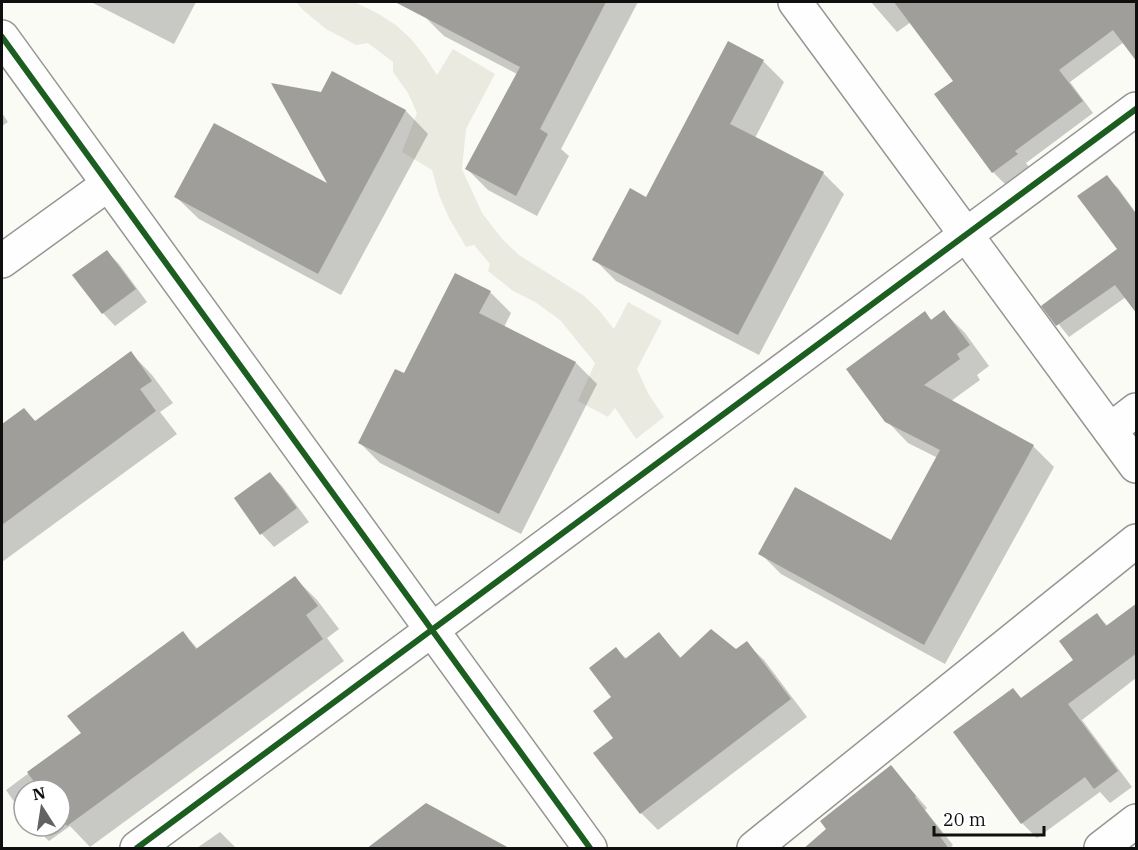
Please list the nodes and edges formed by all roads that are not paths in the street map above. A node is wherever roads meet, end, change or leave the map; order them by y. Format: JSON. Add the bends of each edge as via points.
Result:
{"nodes":[{"id":1,"x":795,"y":2,"type":"edge"},
{"id":2,"x":2,"y":37,"type":"edge"},
{"id":3,"x":1137,"y":109,"type":"edge"},
{"id":4,"x":107,"y":185,"type":"junction"},
{"id":5,"x":965,"y":234,"type":"junction"},
{"id":6,"x":2,"y":261,"type":"edge"},
{"id":7,"x":1137,"y":410,"type":"edge"},
{"id":8,"x":1110,"y":430,"type":"junction"},
{"id":9,"x":1137,"y":466,"type":"edge"},
{"id":10,"x":1137,"y":541,"type":"edge"},
{"id":11,"x":431,"y":630,"type":"junction"},
{"id":12,"x":1137,"y":820,"type":"edge"},
{"id":13,"x":137,"y":849,"type":"edge"},
{"id":14,"x":590,"y":849,"type":"edge"},
{"id":15,"x":754,"y":849,"type":"edge"},
{"id":16,"x":1101,"y":849,"type":"edge"}],
"edges":[{"from":1,"to":5,"type":"street"},
{"from":2,"to":4,"type":"street"},
{"from":3,"to":5,"type":"street"},
{"from":4,"to":6,"type":"street"},
{"from":4,"to":11,"type":"street"},
{"from":5,"to":8,"type":"street"},
{"from":5,"to":11,"type":"street"},
{"from":7,"to":8,"type":"street"},
{"from":8,"to":9,"type":"street"},
{"from":10,"to":15,"type":"street"},
{"from":11,"to":13,"type":"street"},
{"from":11,"to":14,"type":"street"},
{"from":12,"to":16,"type":"street"}]}
